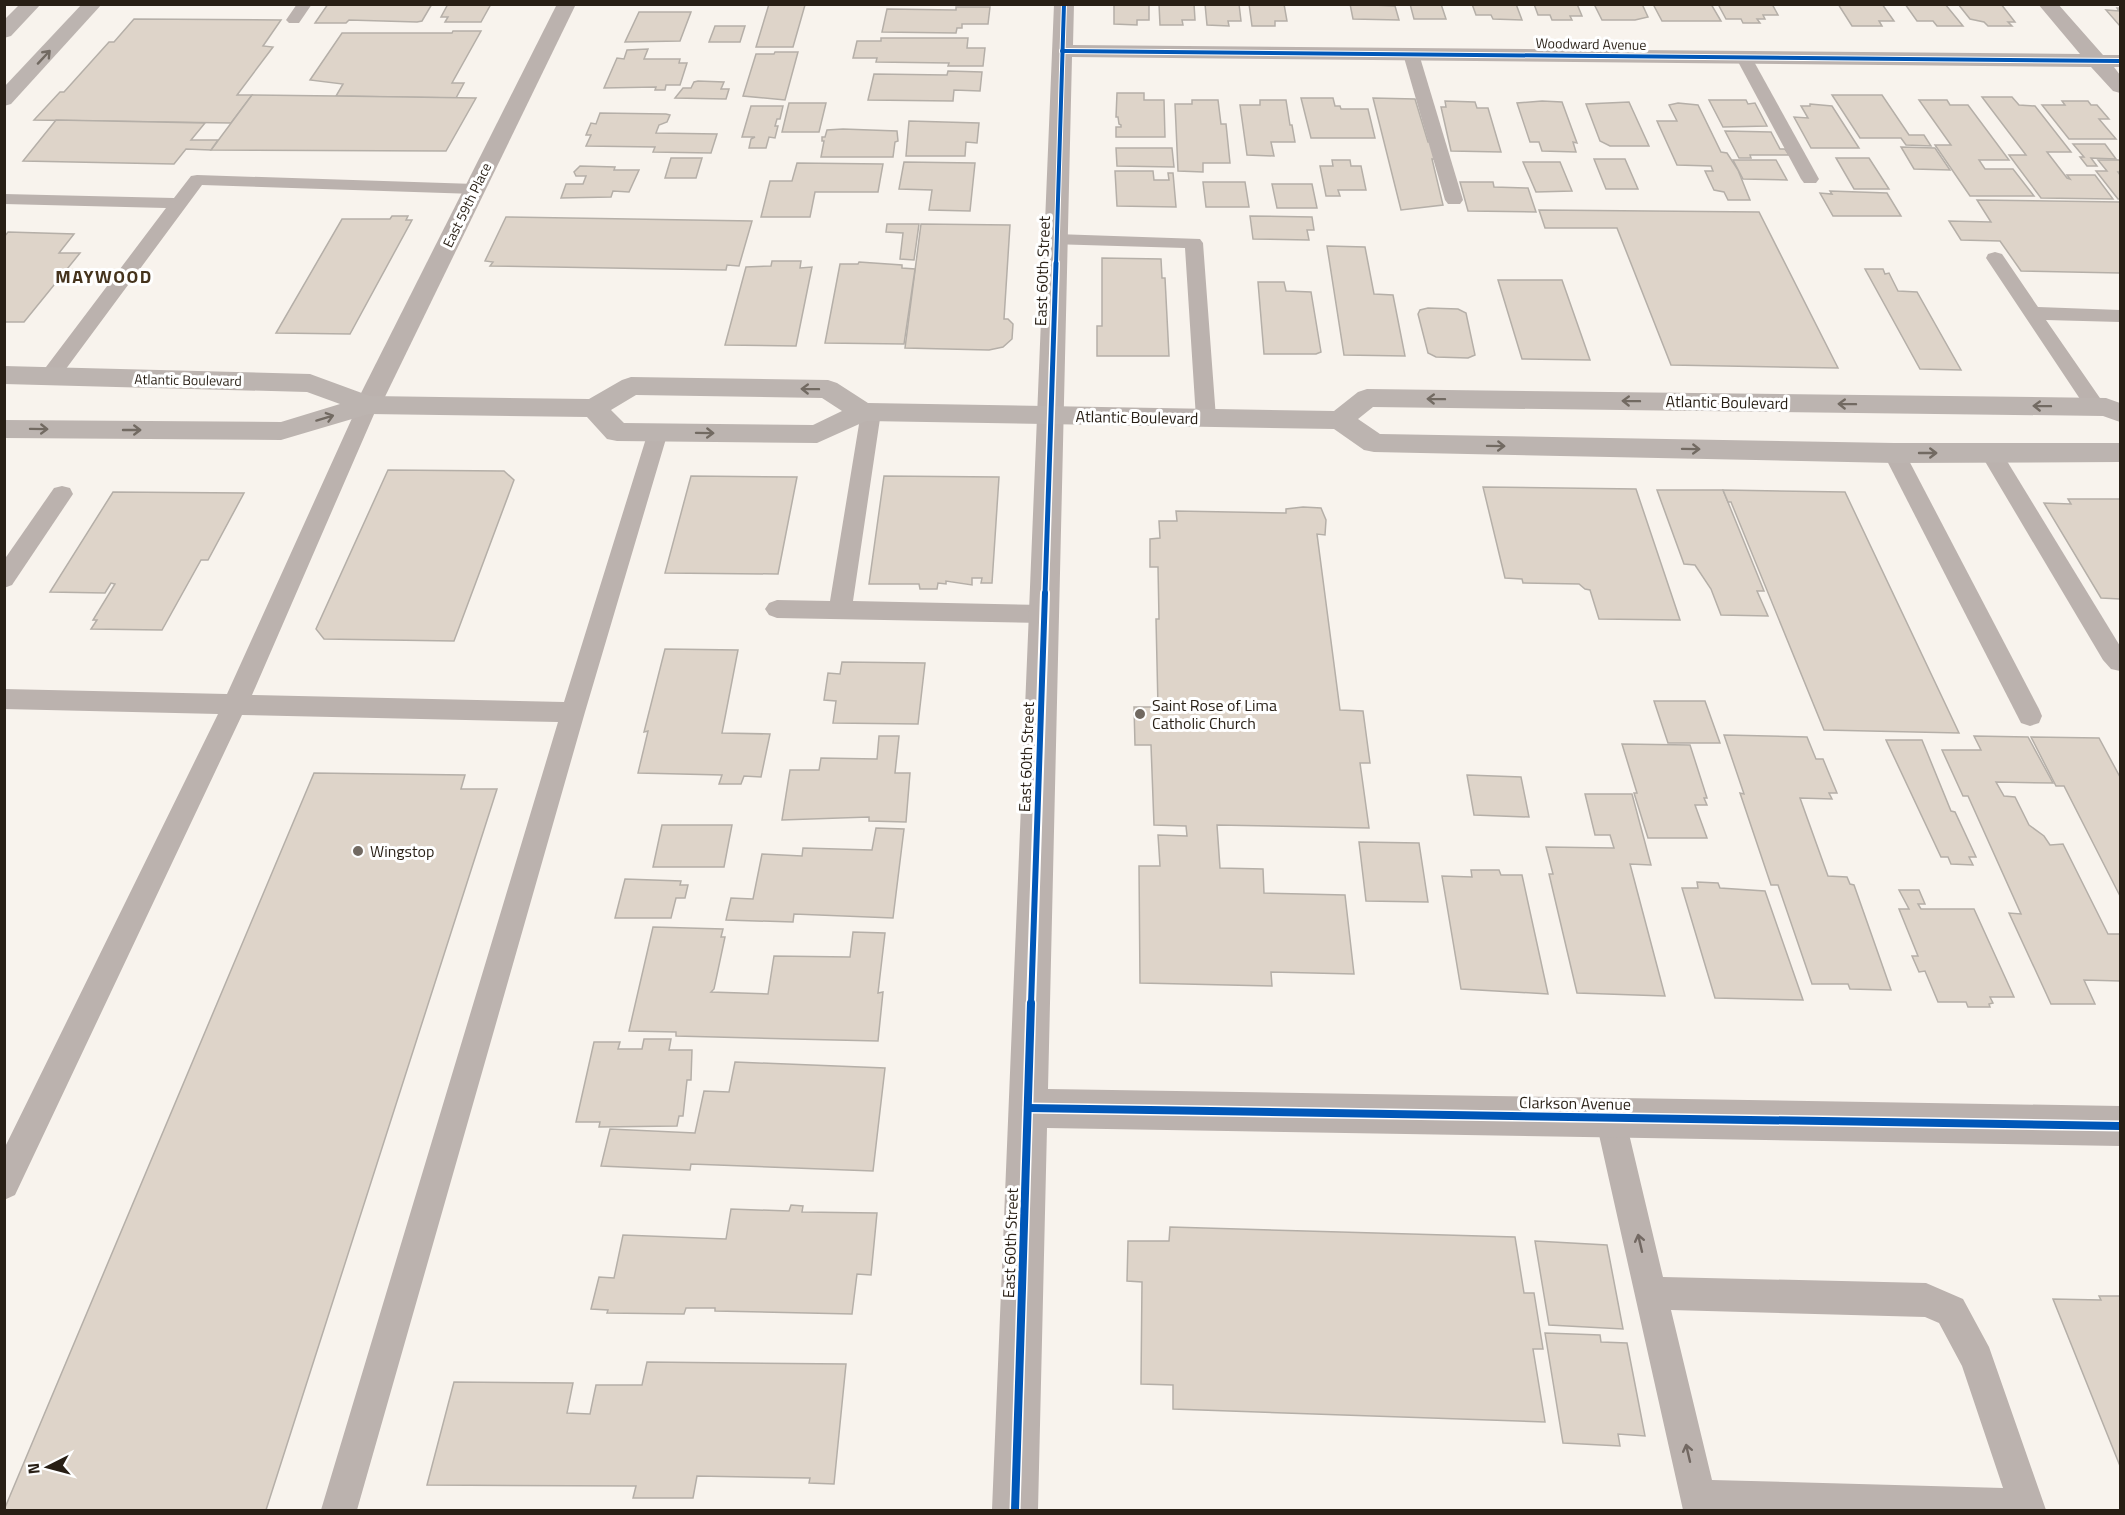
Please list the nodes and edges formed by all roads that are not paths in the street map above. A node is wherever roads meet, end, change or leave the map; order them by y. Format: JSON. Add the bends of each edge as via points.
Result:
{"nodes":[{"id":1,"x":32,"y":4,"type":"edge"},
{"id":2,"x":93,"y":4,"type":"edge"},
{"id":3,"x":305,"y":4,"type":"edge"},
{"id":4,"x":567,"y":4,"type":"edge"},
{"id":5,"x":1064,"y":4,"type":"edge"},
{"id":6,"x":2047,"y":4,"type":"edge"},
{"id":7,"x":294,"y":20,"type":"dead end"},
{"id":8,"x":4,"y":32,"type":"edge"},
{"id":9,"x":1062,"y":51,"type":"junction"},
{"id":10,"x":1411,"y":54,"type":"junction"},
{"id":11,"x":1744,"y":58,"type":"junction"},
{"id":12,"x":2096,"y":61,"type":"junction"},
{"id":13,"x":2121,"y":61,"type":"edge"},
{"id":14,"x":2121,"y":87,"type":"edge"},
{"id":15,"x":4,"y":99,"type":"edge"},
{"id":16,"x":1810,"y":178,"type":"dead end"},
{"id":17,"x":475,"y":189,"type":"junction"},
{"id":18,"x":4,"y":199,"type":"edge"},
{"id":19,"x":1454,"y":200,"type":"dead end"},
{"id":20,"x":180,"y":203,"type":"junction"},
{"id":21,"x":1056,"y":240,"type":"junction"},
{"id":22,"x":1995,"y":258,"type":"dead end"},
{"id":23,"x":2032,"y":313,"type":"junction"},
{"id":24,"x":2121,"y":316,"type":"edge"},
{"id":25,"x":4,"y":375,"type":"edge"},
{"id":26,"x":50,"y":376,"type":"junction"},
{"id":27,"x":368,"y":405,"type":"junction"},
{"id":28,"x":2094,"y":406,"type":"junction"},
{"id":29,"x":594,"y":408,"type":"junction"},
{"id":30,"x":866,"y":412,"type":"junction"},
{"id":31,"x":2121,"y":413,"type":"edge"},
{"id":32,"x":1050,"y":416,"type":"junction"},
{"id":33,"x":1206,"y":418,"type":"junction"},
{"id":34,"x":1340,"y":420,"type":"junction"},
{"id":35,"x":4,"y":429,"type":"edge"},
{"id":36,"x":658,"y":432,"type":"junction"},
{"id":37,"x":1894,"y":453,"type":"junction"},
{"id":38,"x":1991,"y":453,"type":"junction"},
{"id":39,"x":2121,"y":453,"type":"edge"},
{"id":40,"x":62,"y":494,"type":"dead end"},
{"id":41,"x":4,"y":579,"type":"edge"},
{"id":42,"x":777,"y":609,"type":"dead end"},
{"id":43,"x":840,"y":610,"type":"junction"},
{"id":44,"x":1044,"y":614,"type":"junction"},
{"id":45,"x":2121,"y":662,"type":"edge"},
{"id":46,"x":4,"y":699,"type":"edge"},
{"id":47,"x":235,"y":704,"type":"junction"},
{"id":48,"x":573,"y":712,"type":"junction"},
{"id":49,"x":2031,"y":716,"type":"dead end"},
{"id":50,"x":1028,"y":1108,"type":"junction"},
{"id":51,"x":1611,"y":1117,"type":"junction"},
{"id":52,"x":2121,"y":1126,"type":"edge"},
{"id":53,"x":4,"y":1184,"type":"edge"},
{"id":54,"x":1651,"y":1293,"type":"junction"},
{"id":55,"x":1700,"y":1504,"type":"edge"},
{"id":56,"x":2027,"y":1509,"type":"edge"},
{"id":57,"x":339,"y":1510,"type":"edge"},
{"id":58,"x":1015,"y":1510,"type":"edge"}],
"edges":[{"from":1,"to":8,"type":"main road"},
{"from":15,"to":2,"type":"main road","one_way":true},
{"from":3,"to":7,"type":"lane"},
{"from":4,"to":17,"type":"street","name":"East 59th Place"},
{"from":5,"to":9,"type":"street","name":"East 60th Street"},
{"from":6,"to":12,"type":"street"},
{"from":9,"to":10,"type":"street","name":"Woodward Avenue"},
{"from":9,"to":21,"type":"street","name":"East 60th Street"},
{"from":10,"to":11,"type":"street","name":"Woodward Avenue"},
{"from":10,"to":19,"type":"lane"},
{"from":11,"to":12,"type":"street","name":"Woodward Avenue"},
{"from":11,"to":16,"type":"lane"},
{"from":12,"to":13,"type":"street","name":"Woodward Avenue"},
{"from":12,"to":14,"type":"street"},
{"from":17,"to":20,"type":"lane","via":[[197,180]]},
{"from":17,"to":27,"type":"street","name":"East 59th Place"},
{"from":18,"to":20,"type":"lane"},
{"from":20,"to":26,"type":"lane"},
{"from":21,"to":32,"type":"street","name":"East 60th Street"},
{"from":21,"to":33,"type":"lane","via":[[1194,243]]},
{"from":22,"to":23,"type":"lane"},
{"from":23,"to":24,"type":"lane"},
{"from":23,"to":28,"type":"lane"},
{"from":25,"to":26,"type":"main road","name":"Atlantic Boulevard"},
{"from":26,"to":27,"type":"main road","name":"Atlantic Boulevard","via":[[310,383]]},
{"from":27,"to":29,"type":"main road","name":"Atlantic Boulevard"},
{"from":35,"to":27,"type":"main road","name":"Atlantic Boulevard","one_way":true,"via":[[281,431]]},
{"from":27,"to":47,"type":"lane"},
{"from":28,"to":31,"type":"main road","name":"Atlantic Boulevard","via":[[2106,406]]},
{"from":28,"to":34,"type":"main road","name":"Atlantic Boulevard","one_way":true,"via":[[1367,398]]},
{"from":30,"to":29,"type":"main road","one_way":true,"via":[[828,389],[666,386],[631,386]]},
{"from":29,"to":36,"type":"main road","name":"Atlantic Boulevard","via":[[617,432]]},
{"from":30,"to":32,"type":"main road","name":"Atlantic Boulevard"},
{"from":36,"to":30,"type":"main road","name":"Atlantic Boulevard","one_way":true,"via":[[817,434]]},
{"from":30,"to":43,"type":"lane"},
{"from":32,"to":33,"type":"main road","name":"Atlantic Boulevard"},
{"from":32,"to":44,"type":"street","name":"East 60th Street"},
{"from":33,"to":34,"type":"main road","name":"Atlantic Boulevard"},
{"from":34,"to":37,"type":"main road","one_way":true,"via":[[1374,443]]},
{"from":36,"to":48,"type":"lane"},
{"from":37,"to":38,"type":"main road","one_way":true},
{"from":37,"to":49,"type":"lane"},
{"from":38,"to":39,"type":"main road"},
{"from":38,"to":45,"type":"lane"},
{"from":40,"to":41,"type":"lane"},
{"from":42,"to":43,"type":"lane"},
{"from":43,"to":44,"type":"lane"},
{"from":44,"to":50,"type":"street","name":"East 60th Street"},
{"from":46,"to":47,"type":"lane"},
{"from":47,"to":48,"type":"lane"},
{"from":47,"to":53,"type":"lane"},
{"from":48,"to":57,"type":"lane"},
{"from":50,"to":51,"type":"street","name":"Clarkson Avenue"},
{"from":50,"to":58,"type":"street","name":"East 60th Street"},
{"from":51,"to":52,"type":"street","name":"Clarkson Avenue"},
{"from":54,"to":51,"type":"lane","one_way":true},
{"from":55,"to":54,"type":"lane","one_way":true},
{"from":54,"to":56,"type":"lane","via":[[1926,1300],[1951,1311],[1977,1359]]},
{"from":55,"to":56,"type":"lane"}]}
